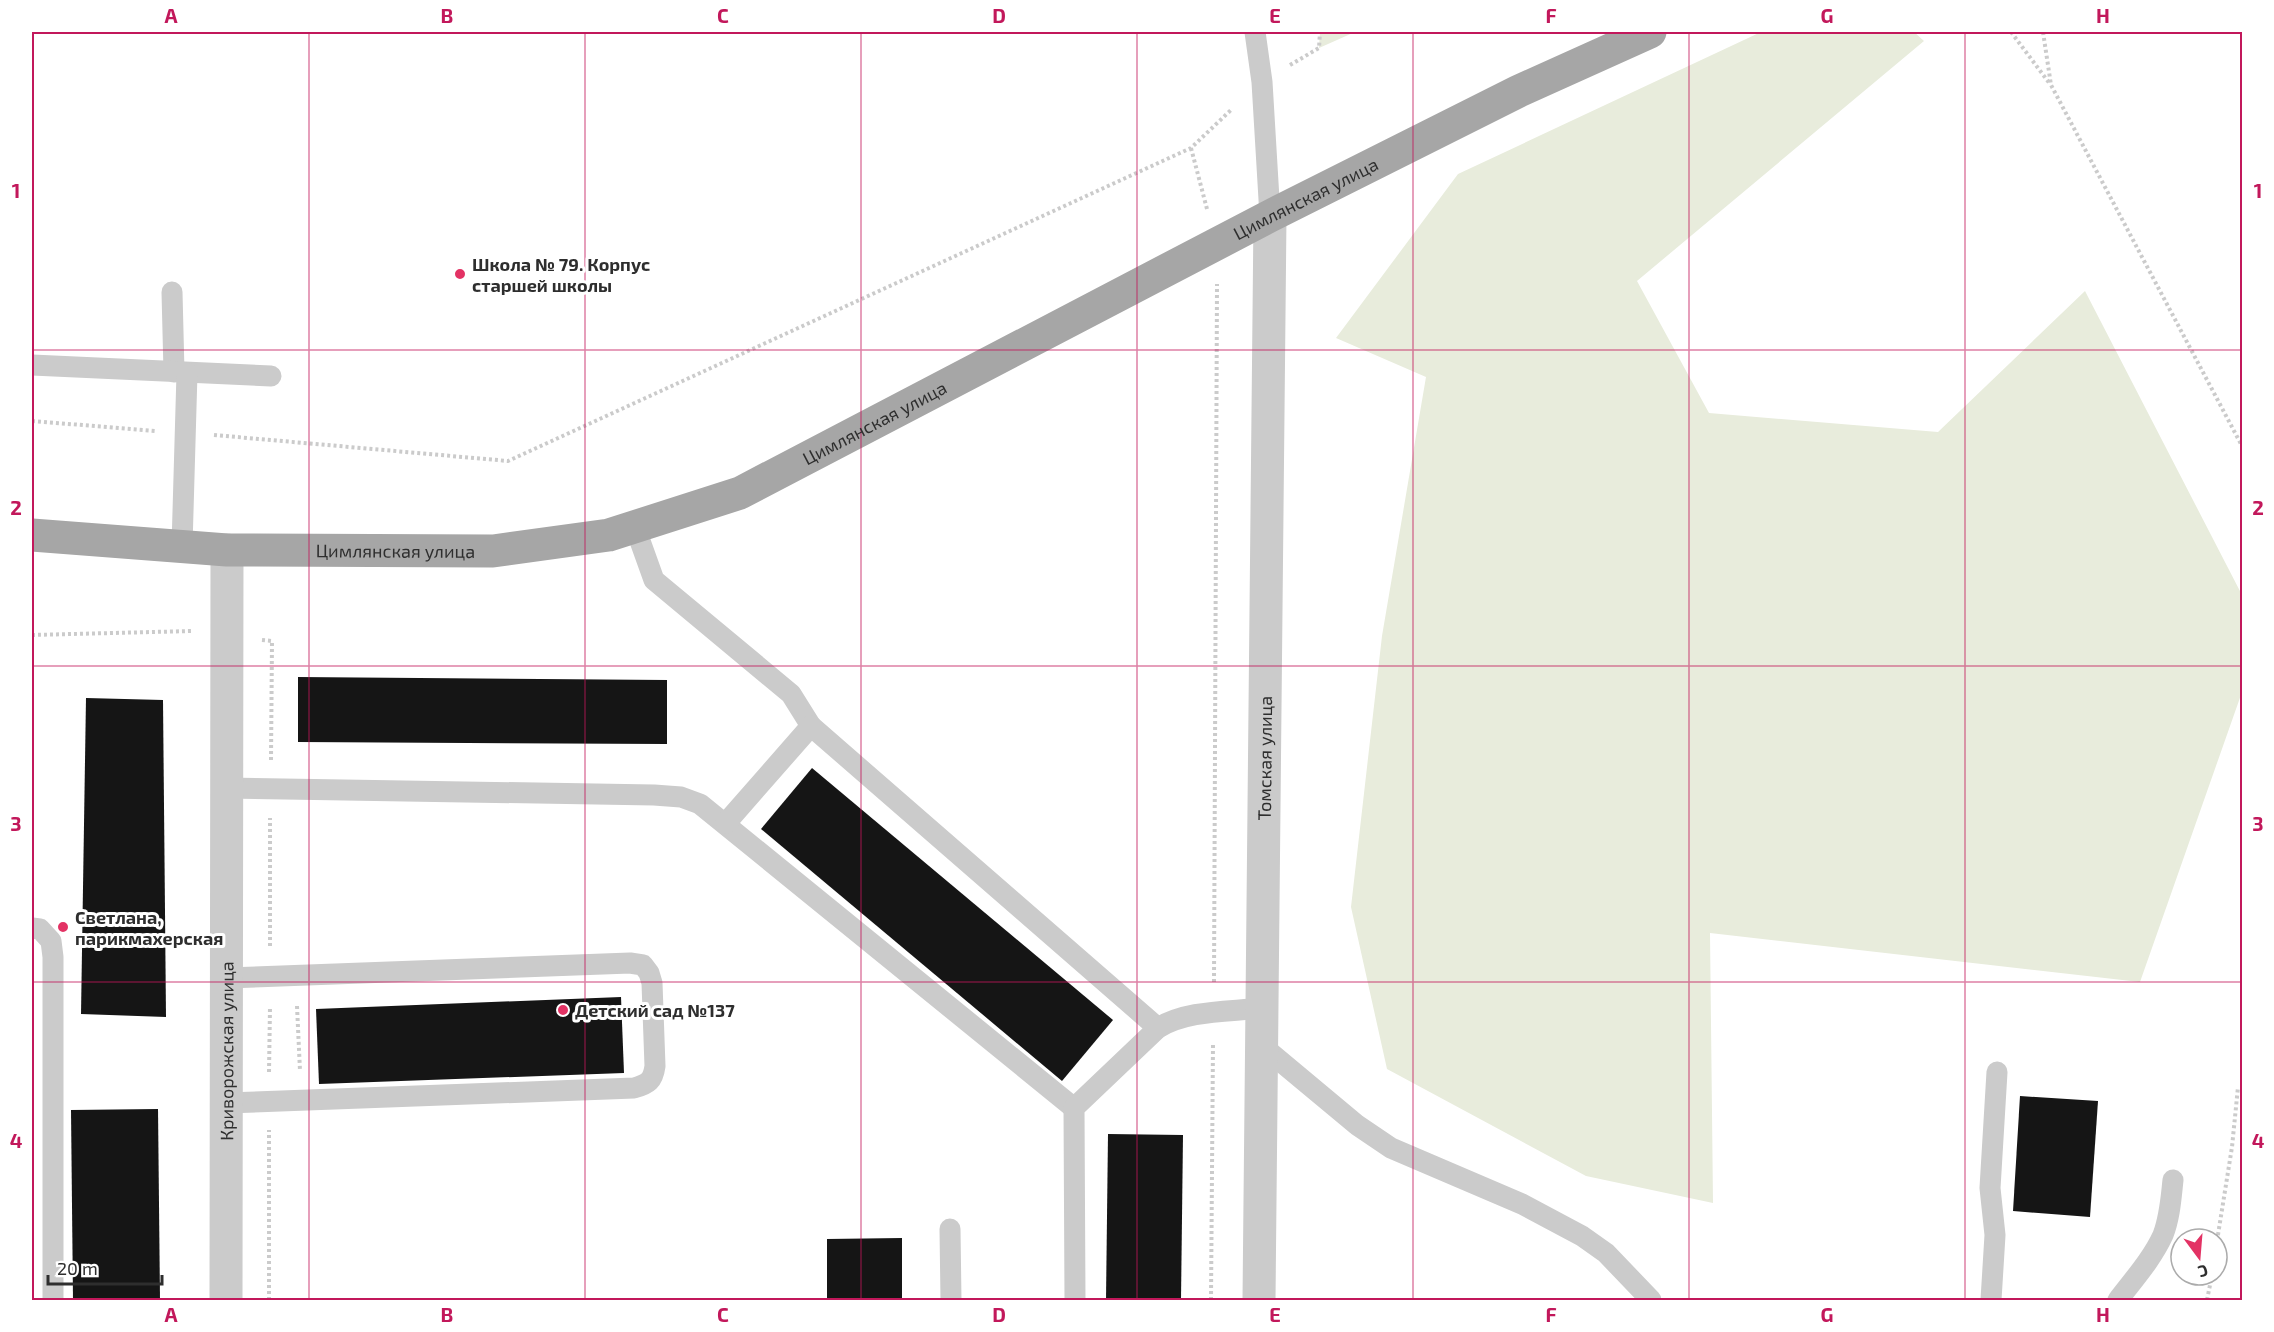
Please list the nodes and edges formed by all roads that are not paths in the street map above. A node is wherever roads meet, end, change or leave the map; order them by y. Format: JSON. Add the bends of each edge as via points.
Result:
{"nodes":[{"id":1,"x":1255,"y":32,"type":"edge"},
{"id":2,"x":1650,"y":32,"type":"edge"},
{"id":3,"x":1270,"y":216,"type":"junction"},
{"id":4,"x":172,"y":292,"type":"dead end"},
{"id":5,"x":32,"y":365,"type":"edge"},
{"id":6,"x":181,"y":372,"type":"junction"},
{"id":7,"x":271,"y":376,"type":"dead end"},
{"id":8,"x":634,"y":527,"type":"junction"},
{"id":9,"x":32,"y":535,"type":"edge"},
{"id":10,"x":182,"y":546,"type":"junction"},
{"id":11,"x":227,"y":550,"type":"junction"},
{"id":12,"x":811,"y":726,"type":"junction"},
{"id":13,"x":226,"y":788,"type":"junction"},
{"id":14,"x":726,"y":823,"type":"junction"},
{"id":15,"x":32,"y":928,"type":"edge"},
{"id":16,"x":226,"y":978,"type":"junction"},
{"id":17,"x":1262,"y":1008,"type":"junction"},
{"id":18,"x":1158,"y":1028,"type":"junction"},
{"id":19,"x":1261,"y":1045,"type":"junction"},
{"id":20,"x":1997,"y":1072,"type":"dead end"},
{"id":21,"x":226,"y":1103,"type":"junction"},
{"id":22,"x":1074,"y":1108,"type":"junction"},
{"id":23,"x":2173,"y":1180,"type":"dead end"},
{"id":24,"x":950,"y":1229,"type":"dead end"},
{"id":25,"x":53,"y":1300,"type":"edge"},
{"id":26,"x":226,"y":1300,"type":"edge"},
{"id":27,"x":951,"y":1300,"type":"edge"},
{"id":28,"x":1075,"y":1300,"type":"edge"},
{"id":29,"x":1259,"y":1300,"type":"edge"},
{"id":30,"x":1651,"y":1300,"type":"edge"},
{"id":31,"x":1991,"y":1300,"type":"edge"},
{"id":32,"x":2118,"y":1300,"type":"edge"}],
"edges":[{"from":1,"to":3,"type":"lane"},
{"from":2,"to":3,"type":"main road","name":"Цимлянская улица","via":[[1519,91]]},
{"from":3,"to":8,"type":"main road","name":"Цимлянская улица","via":[[740,492]]},
{"from":3,"to":17,"type":"street","name":"Томская улица"},
{"from":4,"to":6,"type":"lane"},
{"from":5,"to":6,"type":"lane"},
{"from":6,"to":7,"type":"lane"},
{"from":6,"to":10,"type":"lane","via":[[185,433]]},
{"from":8,"to":11,"type":"main road","name":"Цимлянская улица","via":[[609,535],[492,551]]},
{"from":8,"to":12,"type":"lane","via":[[654,579],[791,694]]},
{"from":9,"to":10,"type":"main road","name":"Цимлянская улица"},
{"from":10,"to":11,"type":"main road","name":"Цимлянская улица"},
{"from":11,"to":13,"type":"street","name":"Криворожская улица"},
{"from":12,"to":14,"type":"lane"},
{"from":12,"to":18,"type":"lane"},
{"from":13,"to":14,"type":"lane","via":[[681,797],[700,804]]},
{"from":13,"to":16,"type":"street","name":"Криворожская улица"},
{"from":14,"to":22,"type":"lane"},
{"from":15,"to":25,"type":"lane","via":[[40,929],[51,942],[52,957]]},
{"from":16,"to":21,"type":"street","name":"Криворожская улица"},
{"from":16,"to":21,"type":"lane","via":[[643,965],[652,983],[655,1066],[654,1077],[647,1085],[633,1088]]},
{"from":17,"to":18,"type":"lane","via":[[1182,1017]]},
{"from":17,"to":19,"type":"street","name":"Томская улица"},
{"from":18,"to":22,"type":"lane"},
{"from":19,"to":29,"type":"street","name":"Томская улица"},
{"from":19,"to":30,"type":"lane","via":[[1357,1125],[1391,1148],[1522,1204],[1582,1236],[1606,1253]]},
{"from":20,"to":31,"type":"lane","via":[[1990,1188],[1995,1235]]},
{"from":21,"to":26,"type":"street","name":"Криворожская улица"},
{"from":22,"to":28,"type":"lane"},
{"from":23,"to":32,"type":"lane","via":[[2163,1234]]},
{"from":24,"to":27,"type":"lane"}]}
